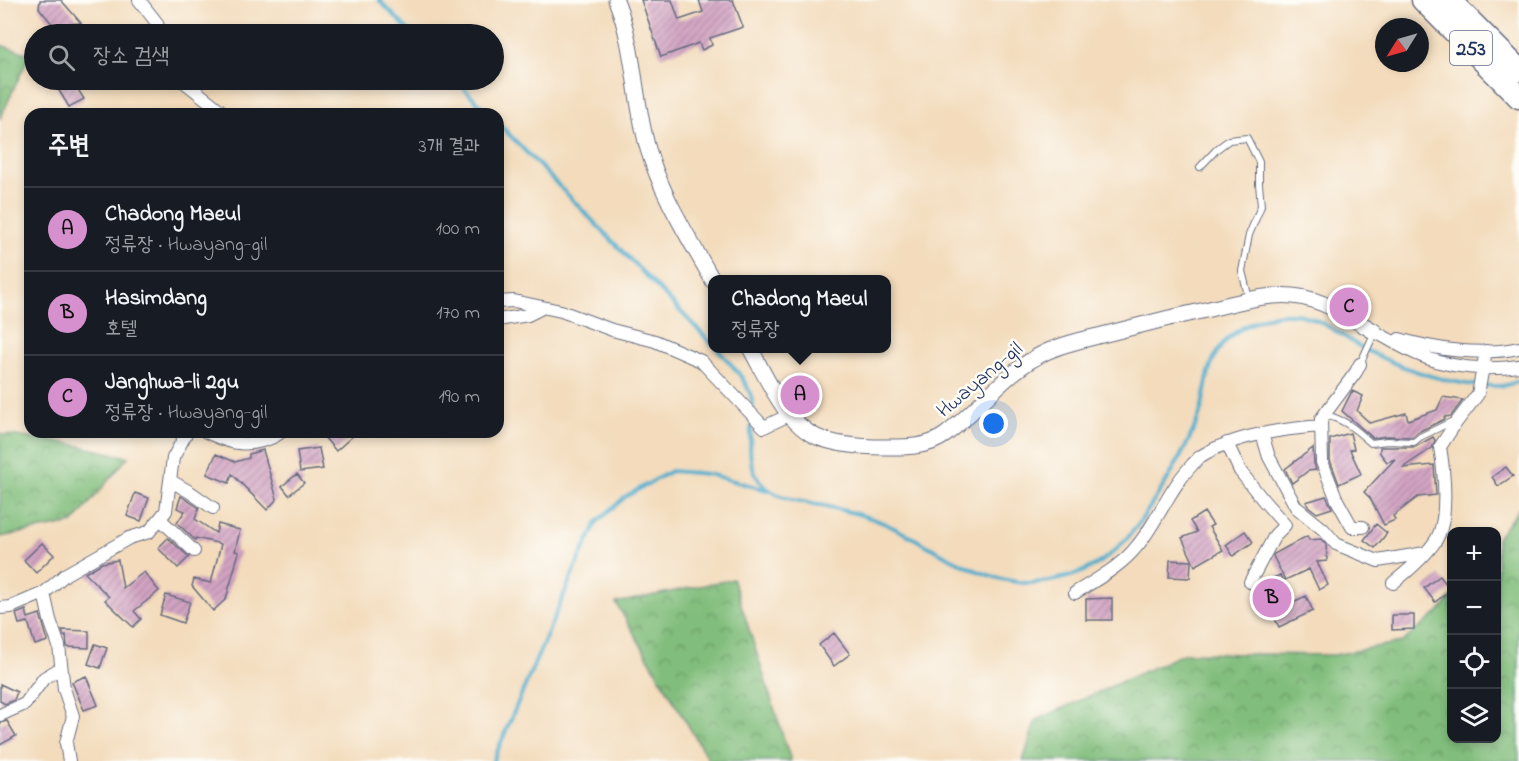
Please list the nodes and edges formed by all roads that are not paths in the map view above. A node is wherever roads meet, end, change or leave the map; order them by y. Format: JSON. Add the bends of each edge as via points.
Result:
{"nodes":[{"id":1,"x":139,"y":0,"type":"edge"},
{"id":2,"x":616,"y":0,"type":"edge"},
{"id":3,"x":1423,"y":0,"type":"edge"},
{"id":4,"x":1449,"y":0,"type":"edge"},
{"id":5,"x":158,"y":24,"type":"edge"},
{"id":6,"x":1519,"y":70,"type":"edge"},
{"id":7,"x":195,"y":90,"type":"edge"},
{"id":8,"x":1519,"y":97,"type":"edge"},
{"id":9,"x":217,"y":108,"type":"edge"},
{"id":10,"x":1200,"y":166,"type":"dead end"},
{"id":11,"x":710,"y":275,"type":"edge"},
{"id":12,"x":1250,"y":300,"type":"junction"},
{"id":13,"x":504,"y":302,"type":"edge"},
{"id":14,"x":542,"y":308,"type":"junction"},
{"id":15,"x":504,"y":319,"type":"edge"},
{"id":16,"x":1372,"y":338,"type":"junction"},
{"id":17,"x":1519,"y":348,"type":"edge"},
{"id":18,"x":1486,"y":351,"type":"junction"},
{"id":19,"x":753,"y":353,"type":"edge"},
{"id":20,"x":1359,"y":364,"type":"joint"},
{"id":21,"x":1519,"y":366,"type":"edge"},
{"id":22,"x":1483,"y":372,"type":"junction"},
{"id":23,"x":789,"y":415,"type":"junction"},
{"id":24,"x":1459,"y":418,"type":"junction"},
{"id":25,"x":1323,"y":420,"type":"junction"},
{"id":26,"x":1262,"y":434,"type":"junction"},
{"id":27,"x":184,"y":438,"type":"edge"},
{"id":28,"x":222,"y":438,"type":"edge"},
{"id":29,"x":268,"y":438,"type":"edge"},
{"id":30,"x":1227,"y":443,"type":"junction"},
{"id":31,"x":171,"y":481,"type":"junction"},
{"id":32,"x":213,"y":508,"type":"dead end"},
{"id":33,"x":160,"y":519,"type":"junction"},
{"id":34,"x":1363,"y":526,"type":"dead end"},
{"id":35,"x":194,"y":551,"type":"dead end"},
{"id":36,"x":1425,"y":553,"type":"junction"},
{"id":37,"x":1250,"y":582,"type":"dead end"},
{"id":38,"x":1393,"y":584,"type":"dead end"},
{"id":39,"x":44,"y":593,"type":"junction"},
{"id":40,"x":1075,"y":593,"type":"dead end"},
{"id":41,"x":0,"y":608,"type":"edge"},
{"id":42,"x":61,"y":668,"type":"junction"},
{"id":43,"x":0,"y":715,"type":"edge"},
{"id":44,"x":69,"y":761,"type":"edge"}],
"edges":[{"from":1,"to":5,"type":"street"},
{"from":2,"to":11,"type":"street","via":[[656,173]]},
{"from":3,"to":8,"type":"highway","number":"253"},
{"from":4,"to":6,"type":"highway","number":"253"},
{"from":7,"to":9,"type":"street"},
{"from":10,"to":12,"type":"lane","via":[[1229,140],[1246,138],[1259,162],[1261,206],[1249,235],[1242,272]]},
{"from":12,"to":16,"type":"street","name":"Hwayang-gil","via":[[1283,295],[1307,298],[1348,316]]},
{"from":12,"to":23,"type":"street","name":"Hwayang-gil","via":[[1065,344],[1046,352],[1007,377],[943,436],[925,444],[863,447],[833,442],[817,437]]},
{"from":13,"to":14,"type":"street"},
{"from":14,"to":15,"type":"street"},
{"from":14,"to":23,"type":"street","via":[[655,341],[701,362],[764,427]]},
{"from":16,"to":18,"type":"street","name":"Hwayang-gil"},
{"from":16,"to":20,"type":"lane"},
{"from":16,"to":22,"type":"street","name":"Hwayang-gil","via":[[1433,360]]},
{"from":17,"to":18,"type":"street","name":"Hwayang-gil"},
{"from":18,"to":22,"type":"street"},
{"from":19,"to":23,"type":"street","name":"Hwayang-gil"},
{"from":20,"to":25,"type":"street"},
{"from":21,"to":22,"type":"street","name":"Hwayang-gil"},
{"from":22,"to":24,"type":"street","via":[[1478,394]]},
{"from":24,"to":25,"type":"lane","via":[[1414,442],[1371,443],[1348,423],[1337,418]]},
{"from":24,"to":36,"type":"street","via":[[1440,447],[1444,514],[1437,539]]},
{"from":25,"to":26,"type":"street"},
{"from":25,"to":34,"type":"street","via":[[1323,462],[1337,500],[1352,527]]},
{"from":26,"to":30,"type":"street"},
{"from":26,"to":36,"type":"street","via":[[1269,457],[1296,507],[1336,544],[1378,561]]},
{"from":27,"to":31,"type":"street","via":[[173,458]]},
{"from":28,"to":29,"type":"street","via":[[238,444]]},
{"from":30,"to":37,"type":"street","via":[[1240,471],[1286,525],[1275,536]]},
{"from":30,"to":40,"type":"street","via":[[1200,457],[1180,477],[1131,553]]},
{"from":31,"to":32,"type":"street"},
{"from":31,"to":33,"type":"street","via":[[166,511]]},
{"from":33,"to":35,"type":"street"},
{"from":33,"to":39,"type":"street","via":[[149,532],[129,538],[66,574]]},
{"from":36,"to":38,"type":"street"},
{"from":39,"to":41,"type":"street","via":[[11,608]]},
{"from":39,"to":42,"type":"street"},
{"from":42,"to":43,"type":"street","via":[[44,678],[25,704]]},
{"from":42,"to":44,"type":"street","via":[[73,716],[66,743]]}]}
